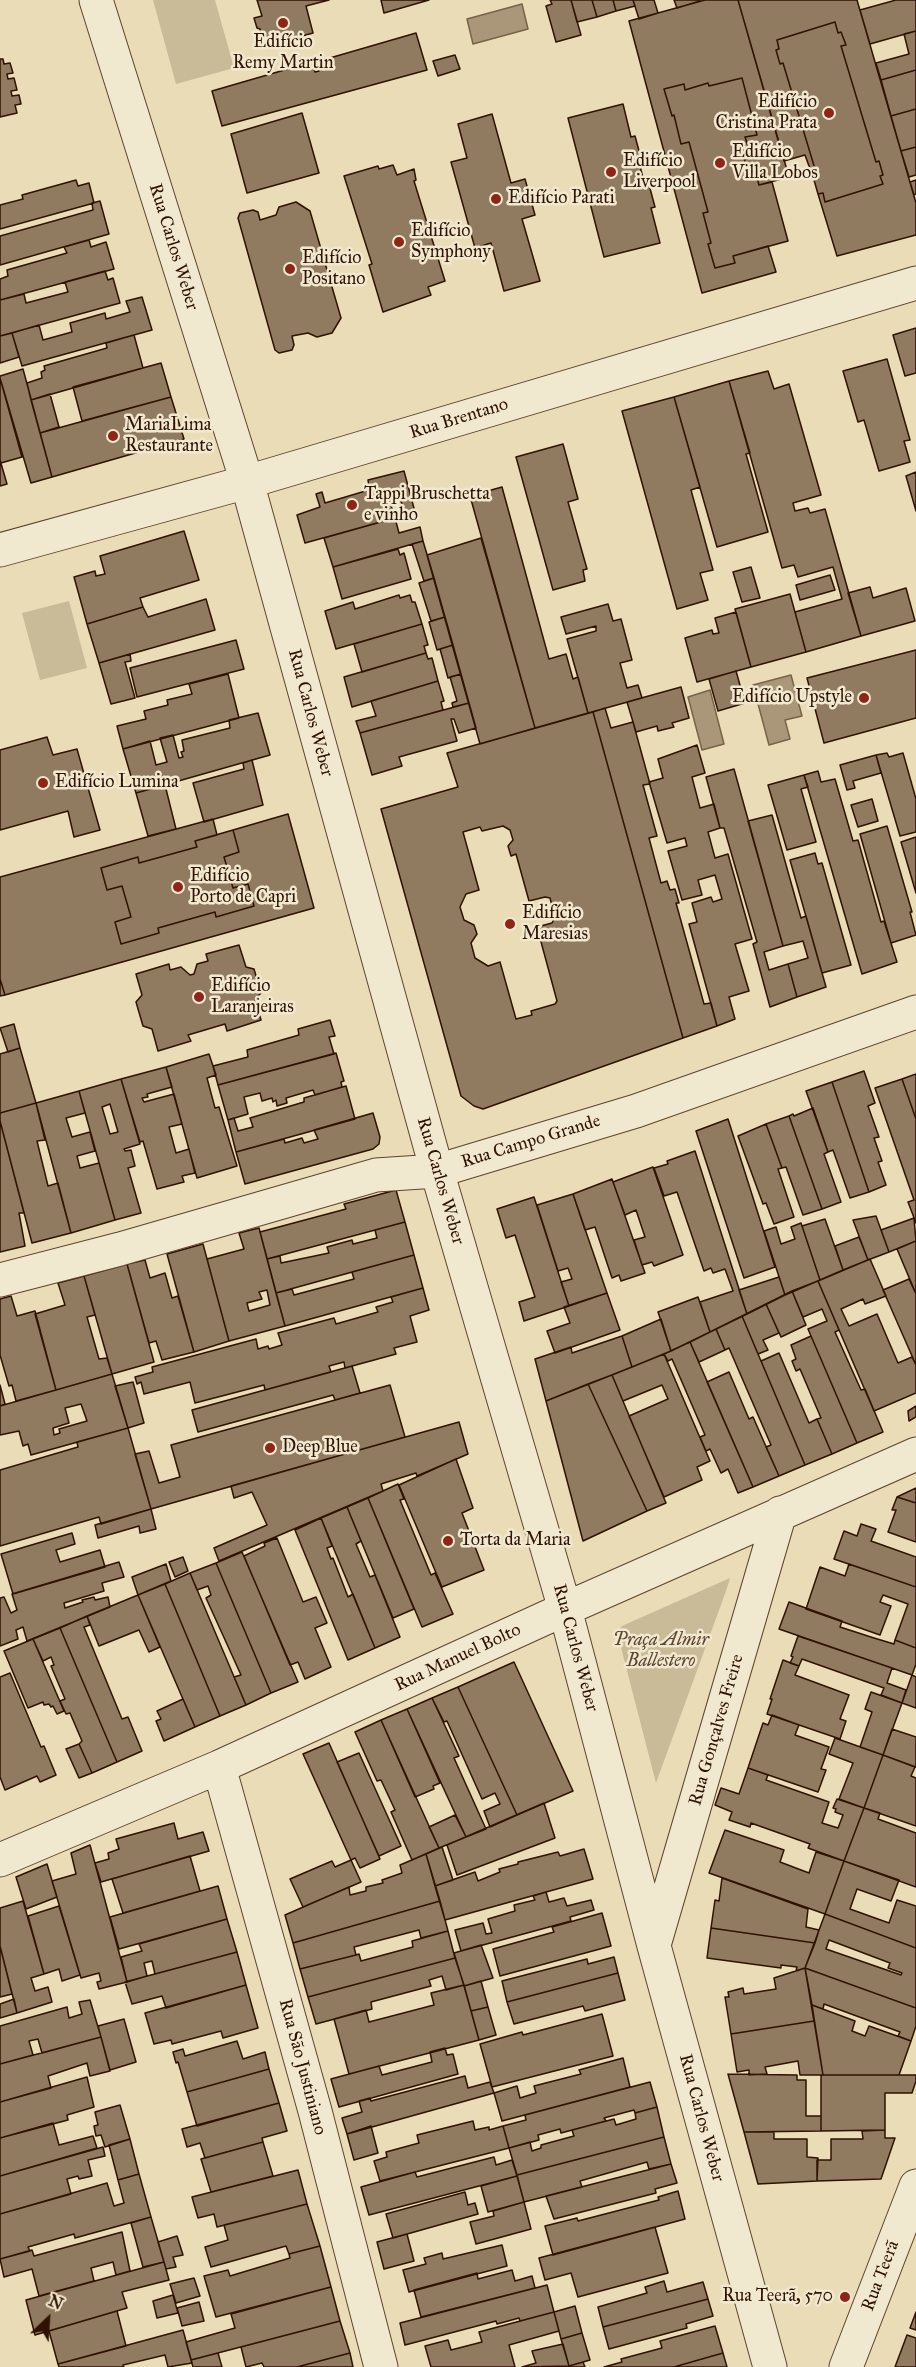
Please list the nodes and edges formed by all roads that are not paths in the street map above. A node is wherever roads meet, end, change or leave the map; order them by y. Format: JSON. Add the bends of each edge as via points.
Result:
{"nodes":[{"id":1,"x":96,"y":0,"type":"edge"},
{"id":2,"x":916,"y":283,"type":"edge"},
{"id":3,"x":247,"y":482,"type":"junction"},
{"id":4,"x":0,"y":550,"type":"edge"},
{"id":5,"x":916,"y":1012,"type":"edge"},
{"id":6,"x":437,"y":1171,"type":"junction"},
{"id":7,"x":0,"y":1280,"type":"edge"},
{"id":8,"x":916,"y":1454,"type":"edge"},
{"id":9,"x":780,"y":1513,"type":"junction"},
{"id":10,"x":565,"y":1609,"type":"junction"},
{"id":11,"x":219,"y":1767,"type":"junction"},
{"id":12,"x":0,"y":1860,"type":"edge"},
{"id":13,"x":654,"y":1946,"type":"junction"},
{"id":14,"x":916,"y":2186,"type":"edge"},
{"id":15,"x":381,"y":2367,"type":"edge"},
{"id":16,"x":770,"y":2367,"type":"edge"},
{"id":17,"x":846,"y":2367,"type":"edge"}],
"edges":[{"from":1,"to":3,"type":"street","name":"Rua Carlos Weber"},
{"from":2,"to":3,"type":"street","name":"Rua Brentano"},
{"from":3,"to":4,"type":"street","name":"Rua Brentano"},
{"from":3,"to":6,"type":"street","name":"Rua Carlos Weber"},
{"from":5,"to":6,"type":"street","name":"Rua Campo Grande","via":[[636,1111]]},
{"from":6,"to":7,"type":"street","name":"Rua Campo Grande","via":[[376,1175]]},
{"from":6,"to":10,"type":"street","name":"Rua Carlos Weber"},
{"from":8,"to":9,"type":"street","name":"Rua Manuel Bolto"},
{"from":9,"to":10,"type":"street","name":"Rua Manuel Bolto"},
{"from":9,"to":13,"type":"street","name":"Rua Gonçalves Freire"},
{"from":10,"to":11,"type":"street","name":"Rua Manuel Bolto"},
{"from":10,"to":13,"type":"street","name":"Rua Carlos Weber"},
{"from":11,"to":12,"type":"street","name":"Rua Manuel Bolto"},
{"from":11,"to":15,"type":"street","name":"Rua São Justiniano","via":[[318,2122]]},
{"from":13,"to":16,"type":"street","name":"Rua Carlos Weber"},
{"from":14,"to":17,"type":"street","name":"Rua Teerã"}]}
